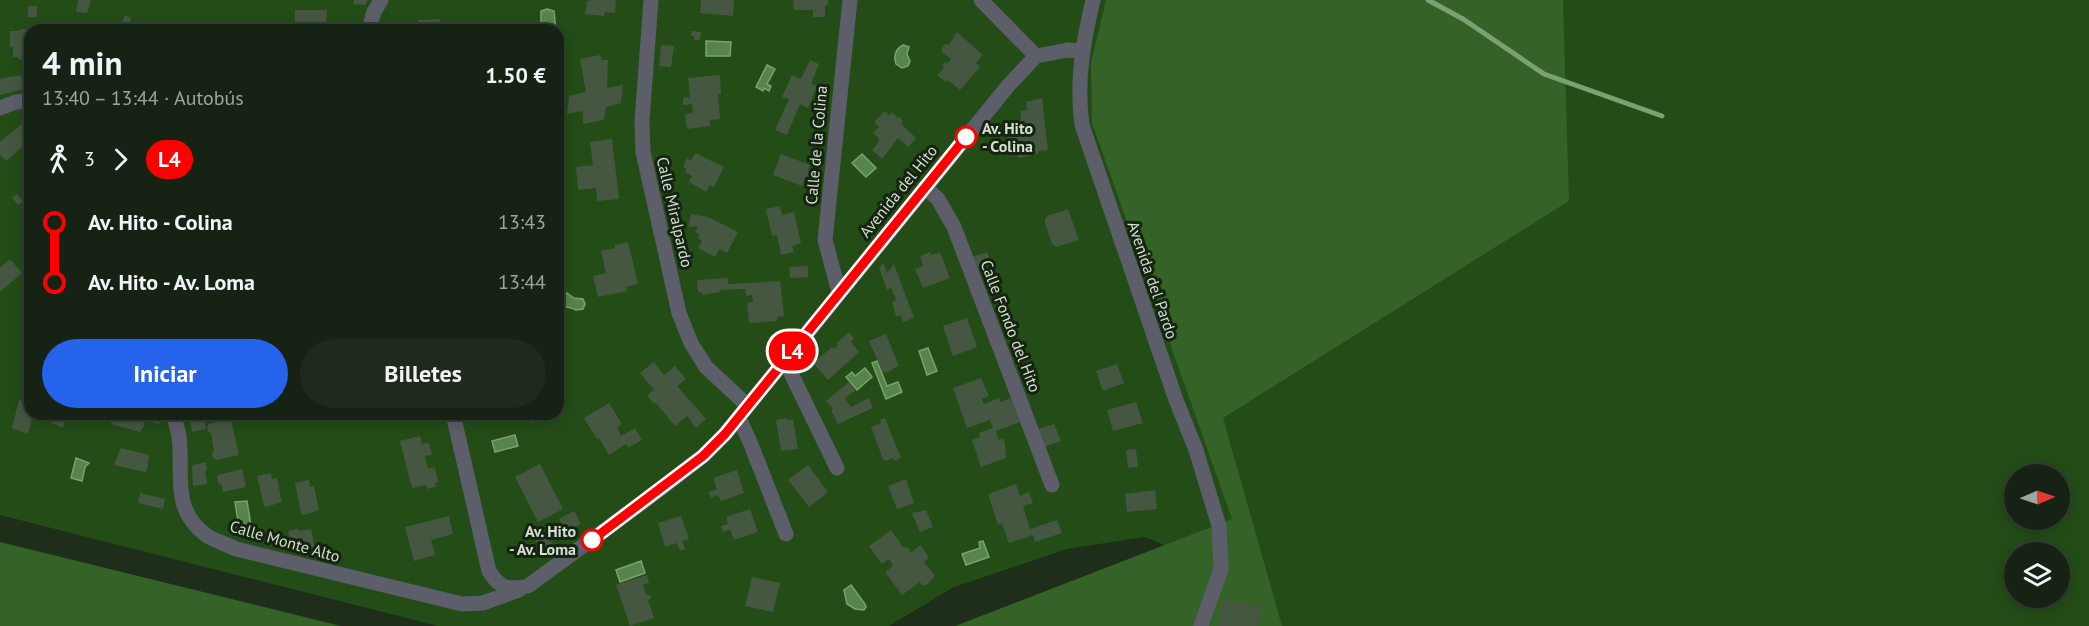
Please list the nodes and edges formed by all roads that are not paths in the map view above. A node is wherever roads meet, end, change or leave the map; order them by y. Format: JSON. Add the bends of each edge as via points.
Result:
{"nodes":[{"id":1,"x":381,"y":0,"type":"edge"},
{"id":2,"x":651,"y":0,"type":"edge"},
{"id":3,"x":850,"y":0,"type":"edge"},
{"id":4,"x":981,"y":0,"type":"edge"},
{"id":5,"x":1093,"y":0,"type":"edge"},
{"id":6,"x":371,"y":24,"type":"edge"},
{"id":7,"x":1082,"y":51,"type":"junction"},
{"id":8,"x":1036,"y":56,"type":"junction"},
{"id":9,"x":24,"y":101,"type":"edge"},
{"id":10,"x":0,"y":108,"type":"edge"},
{"id":11,"x":925,"y":187,"type":"junction"},
{"id":12,"x":839,"y":292,"type":"junction"},
{"id":13,"x":785,"y":361,"type":"junction"},
{"id":14,"x":743,"y":412,"type":"junction"},
{"id":15,"x":175,"y":420,"type":"edge"},
{"id":16,"x":454,"y":420,"type":"edge"},
{"id":17,"x":837,"y":468,"type":"dead end"},
{"id":18,"x":1052,"y":485,"type":"dead end"},
{"id":19,"x":786,"y":534,"type":"dead end"},
{"id":20,"x":493,"y":577,"type":"junction"},
{"id":21,"x":528,"y":586,"type":"junction"},
{"id":22,"x":483,"y":603,"type":"junction"},
{"id":23,"x":1201,"y":626,"type":"edge"}],
"edges":[{"from":1,"to":6,"type":"street"},
{"from":2,"to":14,"type":"street","name":"Calle Miralpardo","via":[[643,152],[680,313],[691,343]]},
{"from":3,"to":12,"type":"street","name":"Calle de la Colina","via":[[825,240]]},
{"from":4,"to":8,"type":"street"},
{"from":5,"to":7,"type":"street","name":"Avenida del Pardo"},
{"from":7,"to":8,"type":"street"},
{"from":7,"to":23,"type":"street","name":"Avenida del Pardo","via":[[1079,103],[1092,160],[1196,450],[1219,526],[1221,569]]},
{"from":8,"to":11,"type":"street","name":"Avenida del Hito"},
{"from":9,"to":10,"type":"street"},
{"from":11,"to":12,"type":"street","name":"Avenida del Hito"},
{"from":11,"to":18,"type":"street","name":"Calle Fondo del Hito","via":[[938,199],[954,227]]},
{"from":12,"to":13,"type":"street","name":"Avenida del Hito"},
{"from":13,"to":14,"type":"street","name":"Avenida del Hito"},
{"from":13,"to":17,"type":"street"},
{"from":14,"to":19,"type":"street","via":[[750,442]]},
{"from":14,"to":21,"type":"street","name":"Avenida del Hito","via":[[703,456]]},
{"from":15,"to":22,"type":"street","name":"Calle Monte Alto","via":[[184,507],[195,525],[208,536],[236,549],[441,600]]},
{"from":16,"to":20,"type":"street"},
{"from":20,"to":21,"type":"street","via":[[512,589]]},
{"from":20,"to":22,"type":"street"},
{"from":21,"to":22,"type":"street","name":"Calle Monte Alto"}]}
